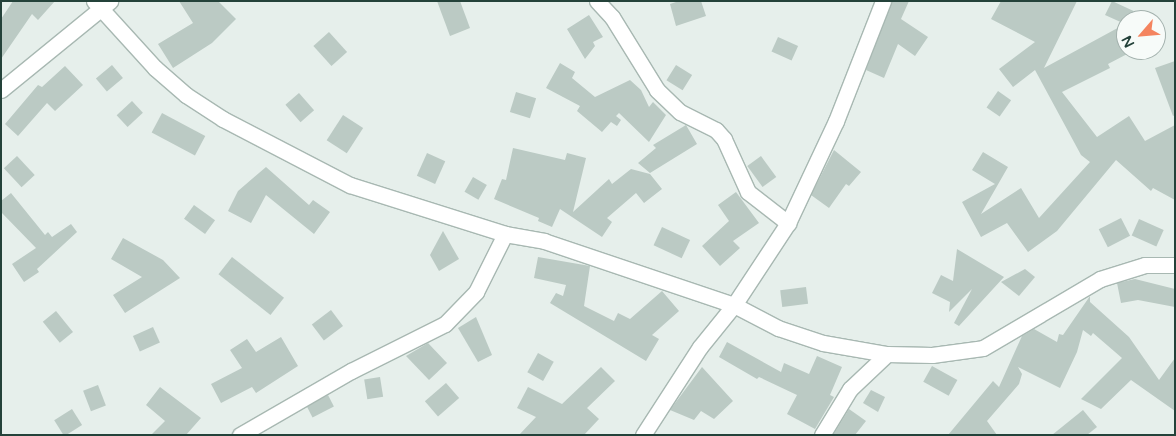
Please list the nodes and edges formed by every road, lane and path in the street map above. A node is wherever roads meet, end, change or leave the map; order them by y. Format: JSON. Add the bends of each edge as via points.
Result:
{"nodes":[{"id":1,"x":597,"y":1,"type":"edge"},
{"id":2,"x":883,"y":1,"type":"edge"},
{"id":3,"x":102,"y":4,"type":"edge"},
{"id":4,"x":1,"y":90,"type":"edge"},
{"id":5,"x":788,"y":223,"type":"junction"},
{"id":6,"x":505,"y":234,"type":"junction"},
{"id":7,"x":1175,"y":265,"type":"edge"},
{"id":8,"x":734,"y":305,"type":"junction"},
{"id":9,"x":886,"y":354,"type":"junction"},
{"id":10,"x":240,"y":435,"type":"edge"},
{"id":11,"x":643,"y":435,"type":"edge"},
{"id":12,"x":822,"y":435,"type":"edge"}],
"edges":[{"from":1,"to":5,"type":"street","via":[[612,17],[657,90],[680,112],[716,130],[724,139],[748,192]]},
{"from":2,"to":5,"type":"street","via":[[836,121]]},
{"from":3,"to":4,"type":"street"},
{"from":3,"to":6,"type":"street","via":[[155,68],[186,95],[223,119],[350,185]]},
{"from":5,"to":8,"type":"street"},
{"from":6,"to":8,"type":"street","via":[[544,241]]},
{"from":6,"to":10,"type":"street","via":[[476,292],[445,324],[335,379]]},
{"from":7,"to":9,"type":"street","via":[[1145,265],[1100,279],[983,348],[932,354]]},
{"from":8,"to":9,"type":"street","via":[[778,328],[805,337]]},
{"from":8,"to":11,"type":"street","via":[[700,347]]},
{"from":9,"to":12,"type":"street","via":[[850,389]]}]}
